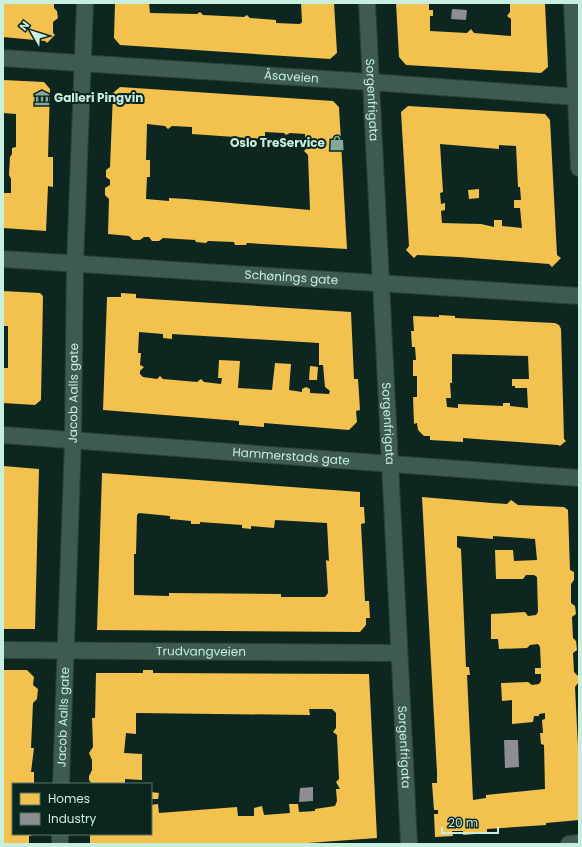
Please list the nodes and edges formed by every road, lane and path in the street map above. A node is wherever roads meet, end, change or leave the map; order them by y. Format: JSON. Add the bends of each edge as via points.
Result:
{"nodes":[{"id":1,"x":85,"y":3,"type":"edge"},
{"id":2,"x":367,"y":3,"type":"edge"},
{"id":3,"x":572,"y":3,"type":"edge"},
{"id":4,"x":3,"y":58,"type":"edge"},
{"id":5,"x":84,"y":63,"type":"junction"},
{"id":6,"x":370,"y":82,"type":"junction"},
{"id":7,"x":577,"y":97,"type":"edge"},
{"id":8,"x":579,"y":168,"type":"edge"},
{"id":9,"x":3,"y":259,"type":"edge"},
{"id":10,"x":76,"y":264,"type":"junction"},
{"id":11,"x":381,"y":283,"type":"junction"},
{"id":12,"x":579,"y":296,"type":"edge"},
{"id":13,"x":3,"y":435,"type":"edge"},
{"id":14,"x":72,"y":440,"type":"junction"},
{"id":15,"x":389,"y":464,"type":"junction"},
{"id":16,"x":579,"y":478,"type":"edge"},
{"id":17,"x":3,"y":650,"type":"edge"},
{"id":18,"x":65,"y":652,"type":"junction"},
{"id":19,"x":399,"y":653,"type":"junction"},
{"id":20,"x":61,"y":783,"type":"edge"},
{"id":21,"x":579,"y":843,"type":"edge"},
{"id":22,"x":409,"y":844,"type":"edge"},
{"id":23,"x":569,"y":844,"type":"edge"}],
"edges":[{"from":1,"to":5,"type":"street","name":"Jacob Aalls gate"},
{"from":2,"to":6,"type":"street","name":"Sorgenfrigata"},
{"from":3,"to":7,"type":"street"},
{"from":4,"to":5,"type":"street","name":"Åsaveien"},
{"from":5,"to":6,"type":"street","name":"Åsaveien"},
{"from":5,"to":10,"type":"street","name":"Jacob Aalls gate"},
{"from":6,"to":7,"type":"street","name":"Åsaveien"},
{"from":6,"to":11,"type":"street","name":"Sorgenfrigata"},
{"from":7,"to":8,"type":"street"},
{"from":9,"to":10,"type":"street","name":"Schønings gate"},
{"from":10,"to":11,"type":"street","name":"Schønings gate"},
{"from":10,"to":14,"type":"street","name":"Jacob Aalls gate"},
{"from":11,"to":12,"type":"street","name":"Schønings gate"},
{"from":11,"to":15,"type":"street","name":"Sorgenfrigata"},
{"from":13,"to":14,"type":"street","name":"Hammerstads gate"},
{"from":14,"to":15,"type":"street","name":"Hammerstads gate"},
{"from":14,"to":18,"type":"street","name":"Jacob Aalls gate"},
{"from":15,"to":16,"type":"street","name":"Hammerstads gate"},
{"from":15,"to":19,"type":"street","name":"Sorgenfrigata"},
{"from":17,"to":18,"type":"street","name":"Trudvangveien"},
{"from":18,"to":19,"type":"street","name":"Trudvangveien"},
{"from":18,"to":20,"type":"street","name":"Jacob Aalls gate"},
{"from":19,"to":22,"type":"street","name":"Sorgenfrigata"},
{"from":21,"to":23,"type":"street"}]}
